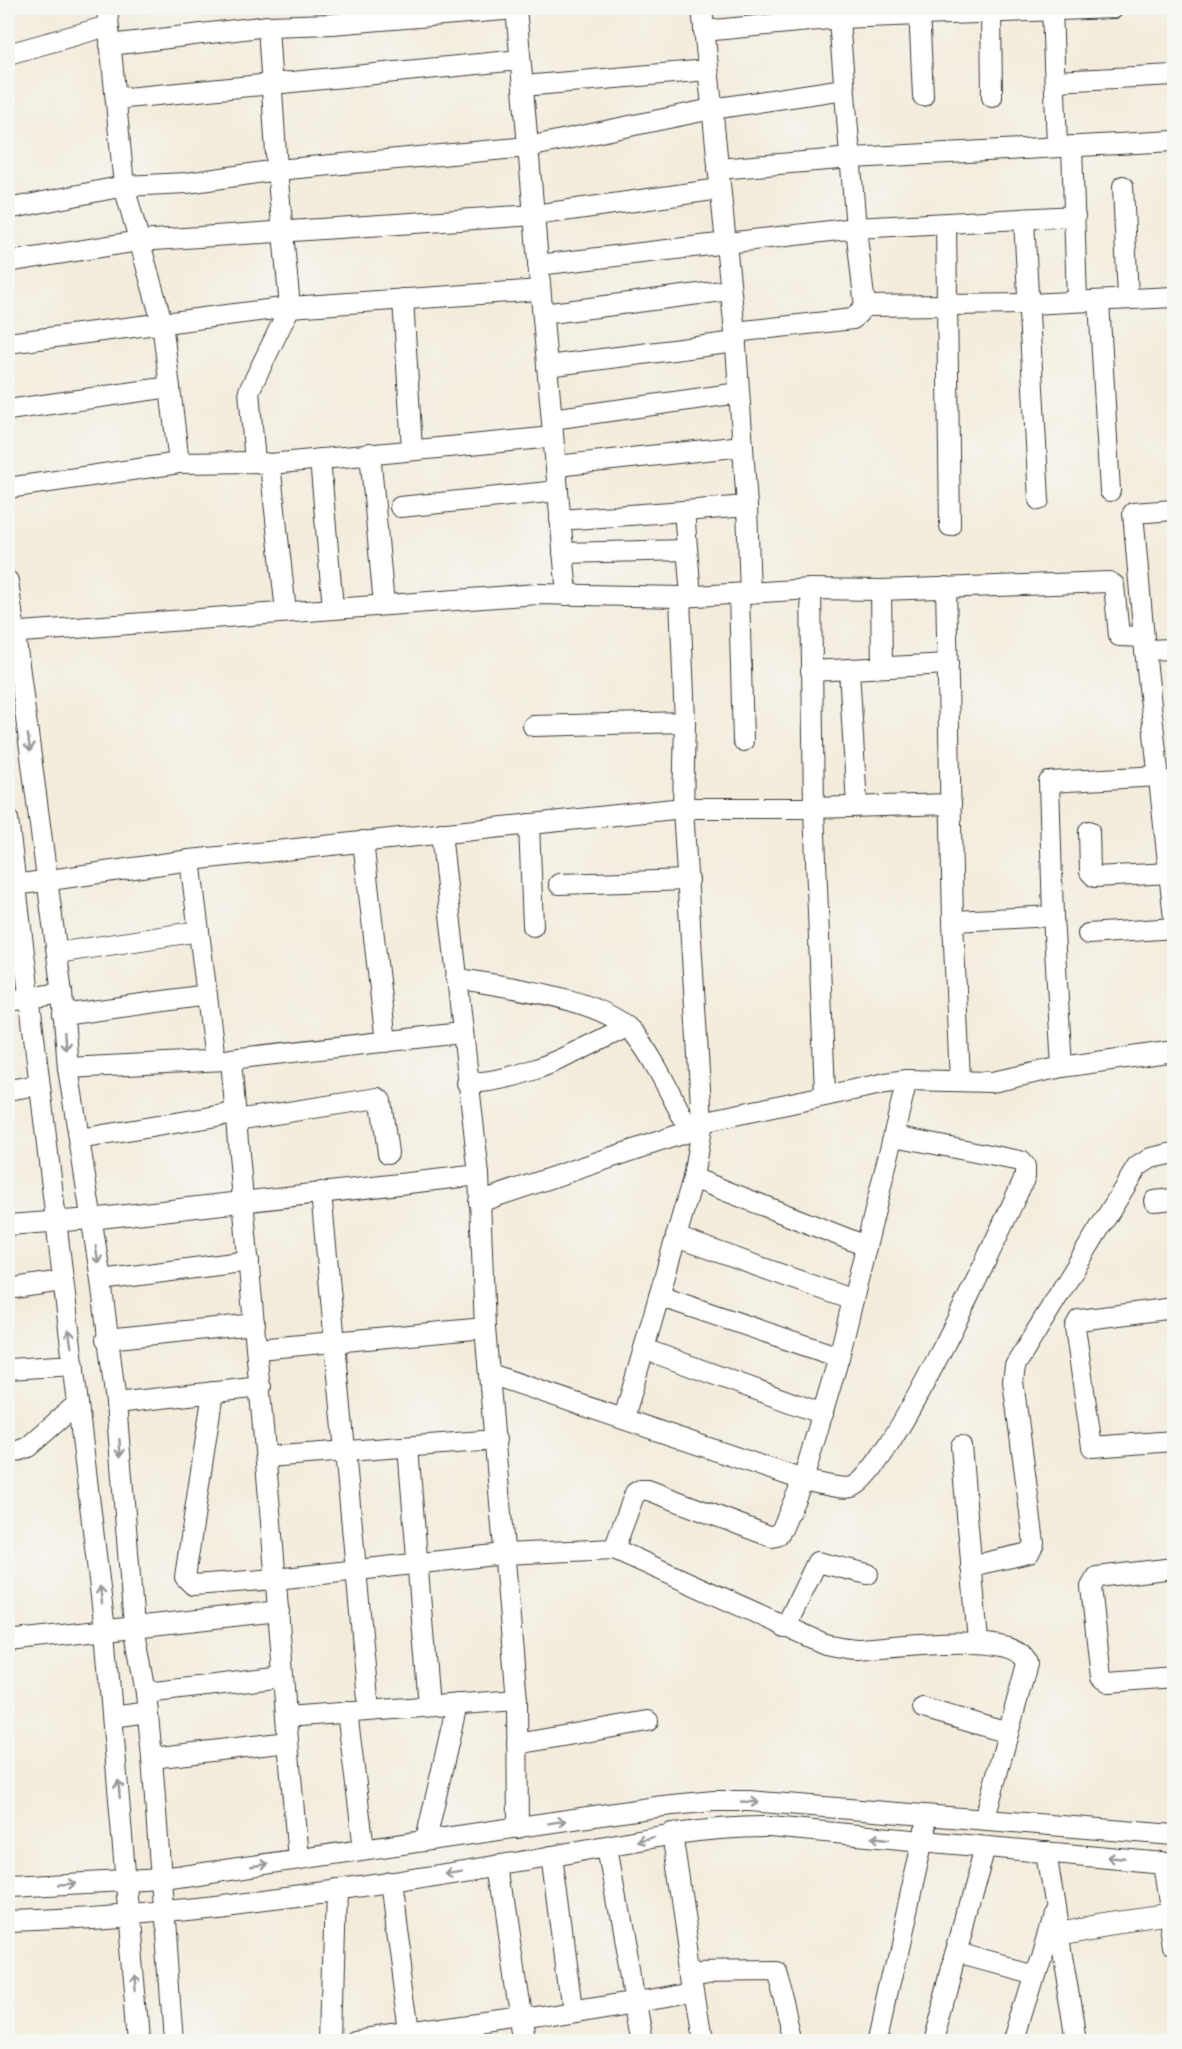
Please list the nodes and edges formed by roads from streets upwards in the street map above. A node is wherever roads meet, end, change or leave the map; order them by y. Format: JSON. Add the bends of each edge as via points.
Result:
{"nodes":[{"id":1,"x":516,"y":8,"type":"edge"},
{"id":2,"x":702,"y":8,"type":"edge"},
{"id":3,"x":1114,"y":8,"type":"edge"},
{"id":4,"x":1052,"y":9,"type":"edge"},
{"id":5,"x":991,"y":10,"type":"edge"},
{"id":6,"x":919,"y":11,"type":"edge"},
{"id":7,"x":838,"y":13,"type":"edge"},
{"id":8,"x":331,"y":16,"type":"edge"},
{"id":9,"x":108,"y":26,"type":"edge"},
{"id":10,"x":268,"y":26,"type":"junction"},
{"id":11,"x":704,"y":31,"type":"junction"},
{"id":12,"x":8,"y":54,"type":"edge"},
{"id":13,"x":520,"y":60,"type":"junction"},
{"id":14,"x":708,"y":70,"type":"junction"},
{"id":15,"x":1174,"y":75,"type":"edge"},
{"id":16,"x":1055,"y":81,"type":"junction"},
{"id":17,"x":272,"y":86,"type":"junction"},
{"id":18,"x":523,"y":86,"type":"junction"},
{"id":19,"x":844,"y":89,"type":"junction"},
{"id":20,"x":923,"y":96,"type":"dead end"},
{"id":21,"x":992,"y":97,"type":"dead end"},
{"id":22,"x":116,"y":99,"type":"junction"},
{"id":23,"x":712,"y":109,"type":"junction"},
{"id":24,"x":1174,"y":141,"type":"edge"},
{"id":25,"x":1065,"y":146,"type":"junction"},
{"id":26,"x":528,"y":147,"type":"junction"},
{"id":27,"x":852,"y":158,"type":"junction"},
{"id":28,"x":718,"y":169,"type":"junction"},
{"id":29,"x":277,"y":170,"type":"junction"},
{"id":30,"x":124,"y":186,"type":"junction"},
{"id":31,"x":1123,"y":186,"type":"dead end"},
{"id":32,"x":720,"y":189,"type":"junction"},
{"id":33,"x":8,"y":209,"type":"edge"},
{"id":34,"x":534,"y":215,"type":"junction"},
{"id":35,"x":1075,"y":216,"type":"junction"},
{"id":36,"x":1024,"y":220,"type":"junction"},
{"id":37,"x":946,"y":225,"type":"junction"},
{"id":38,"x":856,"y":228,"type":"junction"},
{"id":39,"x":283,"y":232,"type":"junction"},
{"id":40,"x":139,"y":241,"type":"junction"},
{"id":41,"x":725,"y":242,"type":"junction"},
{"id":42,"x":8,"y":262,"type":"edge"},
{"id":43,"x":538,"y":265,"type":"junction"},
{"id":44,"x":540,"y":290,"type":"junction"},
{"id":45,"x":730,"y":290,"type":"junction"},
{"id":46,"x":1174,"y":297,"type":"edge"},
{"id":47,"x":1128,"y":299,"type":"junction"},
{"id":48,"x":403,"y":300,"type":"junction"},
{"id":49,"x":1077,"y":300,"type":"junction"},
{"id":50,"x":1100,"y":302,"type":"junction"},
{"id":51,"x":949,"y":304,"type":"junction"},
{"id":52,"x":1029,"y":304,"type":"junction"},
{"id":53,"x":865,"y":306,"type":"junction"},
{"id":54,"x":291,"y":307,"type":"junction"},
{"id":55,"x":1174,"y":312,"type":"edge"},
{"id":56,"x":543,"y":314,"type":"junction"},
{"id":57,"x":162,"y":322,"type":"junction"},
{"id":58,"x":735,"y":337,"type":"junction"},
{"id":59,"x":8,"y":343,"type":"edge"},
{"id":60,"x":547,"y":366,"type":"junction"},
{"id":61,"x":170,"y":387,"type":"junction"},
{"id":62,"x":739,"y":393,"type":"junction"},
{"id":63,"x":8,"y":410,"type":"edge"},
{"id":64,"x":552,"y":428,"type":"junction"},
{"id":65,"x":743,"y":446,"type":"junction"},
{"id":66,"x":412,"y":449,"type":"junction"},
{"id":67,"x":370,"y":453,"type":"junction"},
{"id":68,"x":320,"y":459,"type":"junction"},
{"id":69,"x":179,"y":463,"type":"junction"},
{"id":70,"x":263,"y":463,"type":"junction"},
{"id":71,"x":556,"y":466,"type":"junction"},
{"id":72,"x":8,"y":488,"type":"edge"},
{"id":73,"x":558,"y":491,"type":"junction"},
{"id":74,"x":1110,"y":491,"type":"dead end"},
{"id":75,"x":1039,"y":500,"type":"dead end"},
{"id":76,"x":747,"y":506,"type":"junction"},
{"id":77,"x":400,"y":507,"type":"dead end"},
{"id":78,"x":1174,"y":510,"type":"edge"},
{"id":79,"x":684,"y":511,"type":"junction"},
{"id":80,"x":561,"y":520,"type":"junction"},
{"id":81,"x":950,"y":526,"type":"dead end"},
{"id":82,"x":687,"y":550,"type":"junction"},
{"id":83,"x":563,"y":553,"type":"junction"},
{"id":84,"x":8,"y":581,"type":"edge"},
{"id":85,"x":946,"y":587,"type":"junction"},
{"id":86,"x":811,"y":589,"type":"junction"},
{"id":87,"x":881,"y":590,"type":"junction"},
{"id":88,"x":744,"y":594,"type":"junction"},
{"id":89,"x":567,"y":595,"type":"junction"},
{"id":90,"x":686,"y":597,"type":"junction"},
{"id":91,"x":384,"y":605,"type":"junction"},
{"id":92,"x":333,"y":608,"type":"junction"},
{"id":93,"x":286,"y":612,"type":"junction"},
{"id":94,"x":10,"y":632,"type":"edge"},
{"id":95,"x":1144,"y":644,"type":"junction"},
{"id":96,"x":1174,"y":649,"type":"edge"},
{"id":97,"x":948,"y":664,"type":"junction"},
{"id":98,"x":882,"y":667,"type":"junction"},
{"id":99,"x":849,"y":669,"type":"junction"},
{"id":100,"x":811,"y":671,"type":"junction"},
{"id":101,"x":685,"y":722,"type":"junction"},
{"id":102,"x":533,"y":726,"type":"dead end"},
{"id":103,"x":743,"y":741,"type":"dead end"},
{"id":104,"x":1164,"y":782,"type":"edge"},
{"id":105,"x":951,"y":804,"type":"junction"},
{"id":106,"x":857,"y":806,"type":"junction"},
{"id":107,"x":683,"y":808,"type":"junction"},
{"id":108,"x":814,"y":808,"type":"junction"},
{"id":109,"x":8,"y":819,"type":"edge"},
{"id":110,"x":529,"y":824,"type":"junction"},
{"id":111,"x":1089,"y":831,"type":"dead end"},
{"id":112,"x":441,"y":833,"type":"junction"},
{"id":113,"x":363,"y":841,"type":"junction"},
{"id":114,"x":190,"y":861,"type":"junction"},
{"id":115,"x":1170,"y":873,"type":"junction"},
{"id":116,"x":48,"y":880,"type":"junction"},
{"id":117,"x":689,"y":880,"type":"junction"},
{"id":118,"x":559,"y":884,"type":"dead end"},
{"id":119,"x":12,"y":886,"type":"edge"},
{"id":120,"x":1174,"y":911,"type":"edge"},
{"id":121,"x":1053,"y":916,"type":"junction"},
{"id":122,"x":1174,"y":918,"type":"edge"},
{"id":123,"x":953,"y":921,"type":"junction"},
{"id":124,"x":533,"y":926,"type":"dead end"},
{"id":125,"x":1174,"y":928,"type":"edge"},
{"id":126,"x":199,"y":932,"type":"junction"},
{"id":127,"x":1088,"y":934,"type":"dead end"},
{"id":128,"x":57,"y":953,"type":"junction"},
{"id":129,"x":456,"y":978,"type":"junction"},
{"id":130,"x":62,"y":993,"type":"junction"},
{"id":131,"x":207,"y":995,"type":"junction"},
{"id":132,"x":28,"y":998,"type":"junction"},
{"id":133,"x":8,"y":1001,"type":"edge"},
{"id":134,"x":63,"y":1015,"type":"junction"},
{"id":135,"x":627,"y":1027,"type":"junction"},
{"id":136,"x":461,"y":1033,"type":"junction"},
{"id":137,"x":386,"y":1042,"type":"junction"},
{"id":138,"x":1174,"y":1051,"type":"edge"},
{"id":139,"x":223,"y":1060,"type":"junction"},
{"id":140,"x":1062,"y":1067,"type":"junction"},
{"id":141,"x":68,"y":1068,"type":"junction"},
{"id":142,"x":907,"y":1080,"type":"junction"},
{"id":143,"x":960,"y":1081,"type":"junction"},
{"id":144,"x":467,"y":1083,"type":"junction"},
{"id":145,"x":38,"y":1084,"type":"junction"},
{"id":146,"x":8,"y":1090,"type":"edge"},
{"id":147,"x":825,"y":1094,"type":"junction"},
{"id":148,"x":236,"y":1117,"type":"junction"},
{"id":149,"x":696,"y":1126,"type":"junction"},
{"id":150,"x":895,"y":1136,"type":"junction"},
{"id":151,"x":79,"y":1139,"type":"junction"},
{"id":152,"x":388,"y":1153,"type":"dead end"},
{"id":153,"x":1174,"y":1153,"type":"edge"},
{"id":154,"x":478,"y":1175,"type":"junction"},
{"id":155,"x":693,"y":1178,"type":"junction"},
{"id":156,"x":321,"y":1192,"type":"junction"},
{"id":157,"x":1174,"y":1199,"type":"edge"},
{"id":158,"x":242,"y":1201,"type":"junction"},
{"id":159,"x":1154,"y":1201,"type":"dead end"},
{"id":160,"x":479,"y":1202,"type":"junction"},
{"id":161,"x":91,"y":1219,"type":"junction"},
{"id":162,"x":54,"y":1222,"type":"junction"},
{"id":163,"x":8,"y":1226,"type":"edge"},
{"id":164,"x":676,"y":1237,"type":"junction"},
{"id":165,"x":866,"y":1246,"type":"junction"},
{"id":166,"x":249,"y":1262,"type":"junction"},
{"id":167,"x":101,"y":1280,"type":"junction"},
{"id":168,"x":62,"y":1281,"type":"junction"},
{"id":169,"x":8,"y":1289,"type":"edge"},
{"id":170,"x":659,"y":1296,"type":"junction"},
{"id":171,"x":853,"y":1300,"type":"junction"},
{"id":172,"x":1174,"y":1308,"type":"edge"},
{"id":173,"x":255,"y":1323,"type":"junction"},
{"id":174,"x":485,"y":1328,"type":"junction"},
{"id":175,"x":106,"y":1339,"type":"junction"},
{"id":176,"x":336,"y":1342,"type":"junction"},
{"id":177,"x":258,"y":1349,"type":"junction"},
{"id":178,"x":644,"y":1349,"type":"junction"},
{"id":179,"x":839,"y":1357,"type":"junction"},
{"id":180,"x":74,"y":1365,"type":"junction"},
{"id":181,"x":8,"y":1369,"type":"edge"},
{"id":182,"x":490,"y":1374,"type":"junction"},
{"id":183,"x":261,"y":1387,"type":"junction"},
{"id":184,"x":213,"y":1392,"type":"junction"},
{"id":185,"x":78,"y":1403,"type":"junction"},
{"id":186,"x":116,"y":1403,"type":"junction"},
{"id":187,"x":823,"y":1414,"type":"junction"},
{"id":188,"x":624,"y":1418,"type":"junction"},
{"id":189,"x":496,"y":1440,"type":"junction"},
{"id":190,"x":1174,"y":1441,"type":"edge"},
{"id":191,"x":962,"y":1446,"type":"dead end"},
{"id":192,"x":408,"y":1447,"type":"junction"},
{"id":193,"x":344,"y":1452,"type":"junction"},
{"id":194,"x":8,"y":1455,"type":"edge"},
{"id":195,"x":267,"y":1457,"type":"junction"},
{"id":196,"x":803,"y":1480,"type":"junction"},
{"id":197,"x":614,"y":1549,"type":"junction"},
{"id":198,"x":504,"y":1554,"type":"junction"},
{"id":199,"x":417,"y":1564,"type":"junction"},
{"id":200,"x":971,"y":1566,"type":"junction"},
{"id":201,"x":1174,"y":1568,"type":"edge"},
{"id":202,"x":356,"y":1570,"type":"junction"},
{"id":203,"x":868,"y":1574,"type":"dead end"},
{"id":204,"x":276,"y":1580,"type":"junction"},
{"id":205,"x":279,"y":1611,"type":"junction"},
{"id":206,"x":134,"y":1626,"type":"junction"},
{"id":207,"x":785,"y":1628,"type":"junction"},
{"id":208,"x":105,"y":1630,"type":"junction"},
{"id":209,"x":8,"y":1641,"type":"edge"},
{"id":210,"x":978,"y":1641,"type":"junction"},
{"id":211,"x":283,"y":1677,"type":"junction"},
{"id":212,"x":1174,"y":1677,"type":"edge"},
{"id":213,"x":517,"y":1700,"type":"junction"},
{"id":214,"x":147,"y":1702,"type":"junction"},
{"id":215,"x":457,"y":1704,"type":"junction"},
{"id":216,"x":429,"y":1706,"type":"junction"},
{"id":217,"x":923,"y":1708,"type":"dead end"},
{"id":218,"x":369,"y":1710,"type":"junction"},
{"id":219,"x":348,"y":1712,"type":"junction"},
{"id":220,"x":113,"y":1717,"type":"junction"},
{"id":221,"x":286,"y":1717,"type":"junction"},
{"id":222,"x":648,"y":1721,"type":"dead end"},
{"id":223,"x":1008,"y":1733,"type":"junction"},
{"id":224,"x":288,"y":1742,"type":"junction"},
{"id":225,"x":518,"y":1744,"type":"junction"},
{"id":226,"x":152,"y":1758,"type":"junction"},
{"id":227,"x":929,"y":1814,"type":"junction"},
{"id":228,"x":985,"y":1818,"type":"junction"},
{"id":229,"x":518,"y":1828,"type":"junction"},
{"id":230,"x":672,"y":1833,"type":"junction"},
{"id":231,"x":1174,"y":1835,"type":"edge"},
{"id":232,"x":426,"y":1840,"type":"junction"},
{"id":233,"x":923,"y":1842,"type":"junction"},
{"id":234,"x":608,"y":1846,"type":"junction"},
{"id":235,"x":984,"y":1847,"type":"junction"},
{"id":236,"x":364,"y":1849,"type":"junction"},
{"id":237,"x":1046,"y":1852,"type":"junction"},
{"id":238,"x":552,"y":1856,"type":"junction"},
{"id":239,"x":298,"y":1859,"type":"junction"},
{"id":240,"x":1168,"y":1863,"type":"edge"},
{"id":241,"x":499,"y":1865,"type":"junction"},
{"id":242,"x":163,"y":1879,"type":"junction"},
{"id":243,"x":126,"y":1881,"type":"junction"},
{"id":244,"x":389,"y":1882,"type":"junction"},
{"id":245,"x":8,"y":1887,"type":"edge"},
{"id":246,"x":337,"y":1890,"type":"junction"},
{"id":247,"x":1054,"y":1908,"type":"junction"},
{"id":248,"x":164,"y":1913,"type":"junction"},
{"id":249,"x":1170,"y":1914,"type":"junction"},
{"id":250,"x":130,"y":1915,"type":"junction"},
{"id":251,"x":8,"y":1921,"type":"edge"},
{"id":252,"x":1057,"y":1932,"type":"junction"},
{"id":253,"x":1174,"y":1946,"type":"edge"},
{"id":254,"x":956,"y":1953,"type":"junction"},
{"id":255,"x":1034,"y":1974,"type":"junction"},
{"id":256,"x":694,"y":1981,"type":"junction"},
{"id":257,"x":635,"y":1999,"type":"junction"},
{"id":258,"x":572,"y":2010,"type":"junction"},
{"id":259,"x":522,"y":2019,"type":"junction"},
{"id":260,"x":409,"y":2038,"type":"edge"},
{"id":261,"x":139,"y":2042,"type":"edge"},
{"id":262,"x":173,"y":2042,"type":"edge"},
{"id":263,"x":333,"y":2042,"type":"edge"},
{"id":264,"x":357,"y":2042,"type":"edge"},
{"id":265,"x":525,"y":2042,"type":"edge"},
{"id":266,"x":641,"y":2042,"type":"edge"},
{"id":267,"x":703,"y":2042,"type":"edge"},
{"id":268,"x":794,"y":2042,"type":"edge"},
{"id":269,"x":878,"y":2042,"type":"edge"},
{"id":270,"x":932,"y":2042,"type":"edge"},
{"id":271,"x":1013,"y":2042,"type":"edge"},
{"id":272,"x":1076,"y":2042,"type":"edge"}],
"edges":[{"from":1,"to":8,"type":"street"},
{"from":1,"to":13,"type":"street"},
{"from":2,"to":11,"type":"street"},
{"from":3,"to":4,"type":"street"},
{"from":4,"to":5,"type":"street"},
{"from":4,"to":16,"type":"street"},
{"from":5,"to":6,"type":"street"},
{"from":5,"to":21,"type":"street"},
{"from":6,"to":7,"type":"street"},
{"from":6,"to":20,"type":"street"},
{"from":7,"to":11,"type":"street"},
{"from":7,"to":19,"type":"street"},
{"from":8,"to":10,"type":"street"},
{"from":9,"to":10,"type":"street"},
{"from":9,"to":12,"type":"street"},
{"from":9,"to":22,"type":"street"},
{"from":10,"to":17,"type":"street"},
{"from":11,"to":14,"type":"street"},
{"from":13,"to":17,"type":"street"},
{"from":13,"to":18,"type":"street"},
{"from":14,"to":18,"type":"street"},
{"from":14,"to":23,"type":"street"},
{"from":15,"to":16,"type":"street"},
{"from":16,"to":25,"type":"street"},
{"from":17,"to":22,"type":"street"},
{"from":17,"to":29,"type":"street"},
{"from":18,"to":26,"type":"street"},
{"from":19,"to":23,"type":"street"},
{"from":19,"to":27,"type":"street"},
{"from":22,"to":30,"type":"street"},
{"from":23,"to":26,"type":"street"},
{"from":23,"to":28,"type":"street"},
{"from":24,"to":25,"type":"street"},
{"from":25,"to":27,"type":"street"},
{"from":25,"to":35,"type":"street"},
{"from":26,"to":29,"type":"street"},
{"from":26,"to":34,"type":"street"},
{"from":27,"to":28,"type":"street"},
{"from":27,"to":38,"type":"street"},
{"from":28,"to":32,"type":"street"},
{"from":29,"to":30,"type":"street","via":[[187,183]]},
{"from":29,"to":39,"type":"street"},
{"from":30,"to":33,"type":"street"},
{"from":30,"to":40,"type":"street"},
{"from":31,"to":47,"type":"street"},
{"from":32,"to":34,"type":"street"},
{"from":32,"to":41,"type":"street"},
{"from":34,"to":39,"type":"street"},
{"from":34,"to":43,"type":"street"},
{"from":35,"to":36,"type":"street"},
{"from":35,"to":49,"type":"street"},
{"from":36,"to":37,"type":"street"},
{"from":36,"to":52,"type":"street"},
{"from":37,"to":38,"type":"street"},
{"from":37,"to":51,"type":"street"},
{"from":38,"to":41,"type":"street"},
{"from":38,"to":53,"type":"street"},
{"from":39,"to":40,"type":"street"},
{"from":39,"to":54,"type":"street"},
{"from":40,"to":42,"type":"street"},
{"from":40,"to":57,"type":"street"},
{"from":41,"to":43,"type":"street"},
{"from":41,"to":45,"type":"street"},
{"from":43,"to":44,"type":"street"},
{"from":44,"to":48,"type":"street"},
{"from":44,"to":56,"type":"street"},
{"from":45,"to":56,"type":"street"},
{"from":45,"to":58,"type":"street"},
{"from":46,"to":47,"type":"street"},
{"from":46,"to":55,"type":"street"},
{"from":47,"to":50,"type":"street"},
{"from":48,"to":54,"type":"street"},
{"from":48,"to":66,"type":"street"},
{"from":49,"to":50,"type":"street"},
{"from":49,"to":52,"type":"street"},
{"from":50,"to":74,"type":"street"},
{"from":51,"to":52,"type":"street"},
{"from":51,"to":53,"type":"street"},
{"from":51,"to":81,"type":"street"},
{"from":52,"to":75,"type":"street"},
{"from":53,"to":58,"type":"street","via":[[854,319]]},
{"from":54,"to":57,"type":"street"},
{"from":54,"to":70,"type":"street","via":[[249,392]]},
{"from":56,"to":60,"type":"street"},
{"from":57,"to":59,"type":"street"},
{"from":57,"to":61,"type":"street"},
{"from":58,"to":60,"type":"street"},
{"from":58,"to":62,"type":"street"},
{"from":60,"to":64,"type":"street"},
{"from":61,"to":63,"type":"street"},
{"from":61,"to":69,"type":"street"},
{"from":62,"to":64,"type":"street"},
{"from":62,"to":65,"type":"street"},
{"from":64,"to":66,"type":"street"},
{"from":64,"to":71,"type":"street"},
{"from":65,"to":71,"type":"street"},
{"from":65,"to":76,"type":"street"},
{"from":66,"to":67,"type":"street"},
{"from":67,"to":68,"type":"street"},
{"from":67,"to":91,"type":"street"},
{"from":68,"to":70,"type":"street"},
{"from":68,"to":92,"type":"street"},
{"from":69,"to":70,"type":"street"},
{"from":69,"to":72,"type":"street"},
{"from":70,"to":93,"type":"street"},
{"from":71,"to":73,"type":"street"},
{"from":73,"to":77,"type":"street"},
{"from":73,"to":80,"type":"street"},
{"from":76,"to":79,"type":"street"},
{"from":76,"to":88,"type":"street"},
{"from":78,"to":95,"type":"street","via":[[1133,513]]},
{"from":79,"to":80,"type":"street"},
{"from":79,"to":82,"type":"street"},
{"from":80,"to":83,"type":"street"},
{"from":82,"to":83,"type":"street"},
{"from":82,"to":90,"type":"street"},
{"from":83,"to":89,"type":"street"},
{"from":84,"to":94,"type":"street"},
{"from":85,"to":87,"type":"street"},
{"from":85,"to":95,"type":"street","via":[[1112,582],[1119,636]]},
{"from":85,"to":97,"type":"street"},
{"from":86,"to":87,"type":"street"},
{"from":86,"to":88,"type":"street"},
{"from":86,"to":100,"type":"street"},
{"from":87,"to":98,"type":"street"},
{"from":88,"to":90,"type":"street"},
{"from":88,"to":103,"type":"street"},
{"from":89,"to":90,"type":"street"},
{"from":89,"to":91,"type":"street"},
{"from":90,"to":101,"type":"street"},
{"from":91,"to":92,"type":"street"},
{"from":92,"to":93,"type":"street"},
{"from":93,"to":94,"type":"street"},
{"from":94,"to":116,"type":"street","one_way":true},
{"from":95,"to":96,"type":"street"},
{"from":95,"to":104,"type":"street"},
{"from":97,"to":98,"type":"street"},
{"from":97,"to":105,"type":"street"},
{"from":98,"to":99,"type":"street"},
{"from":99,"to":100,"type":"street"},
{"from":99,"to":106,"type":"street"},
{"from":100,"to":108,"type":"street"},
{"from":101,"to":102,"type":"street"},
{"from":101,"to":107,"type":"street"},
{"from":104,"to":115,"type":"street"},
{"from":104,"to":121,"type":"street","via":[[1049,782]]},
{"from":105,"to":106,"type":"street"},
{"from":105,"to":123,"type":"street"},
{"from":106,"to":108,"type":"street"},
{"from":107,"to":108,"type":"street"},
{"from":107,"to":110,"type":"street"},
{"from":107,"to":117,"type":"street"},
{"from":108,"to":147,"type":"street"},
{"from":109,"to":119,"type":"street"},
{"from":110,"to":112,"type":"street"},
{"from":110,"to":124,"type":"street"},
{"from":111,"to":115,"type":"street","via":[[1090,872],[1095,878]]},
{"from":112,"to":113,"type":"street"},
{"from":112,"to":129,"type":"street"},
{"from":113,"to":114,"type":"street"},
{"from":113,"to":137,"type":"street"},
{"from":114,"to":116,"type":"street"},
{"from":114,"to":126,"type":"street"},
{"from":115,"to":120,"type":"street"},
{"from":116,"to":119,"type":"street"},
{"from":116,"to":128,"type":"street"},
{"from":117,"to":118,"type":"street"},
{"from":117,"to":149,"type":"street"},
{"from":119,"to":132,"type":"street"},
{"from":120,"to":122,"type":"street"},
{"from":121,"to":123,"type":"street"},
{"from":121,"to":140,"type":"street"},
{"from":123,"to":143,"type":"street"},
{"from":125,"to":127,"type":"street"},
{"from":126,"to":128,"type":"street"},
{"from":126,"to":131,"type":"street"},
{"from":128,"to":130,"type":"street"},
{"from":129,"to":135,"type":"street","via":[[573,1001]]},
{"from":129,"to":136,"type":"street"},
{"from":130,"to":132,"type":"street"},
{"from":130,"to":134,"type":"street"},
{"from":131,"to":134,"type":"street"},
{"from":131,"to":139,"type":"street"},
{"from":132,"to":133,"type":"street"},
{"from":132,"to":145,"type":"street"},
{"from":134,"to":141,"type":"street","one_way":true},
{"from":135,"to":144,"type":"street","via":[[531,1072],[508,1080]]},
{"from":135,"to":149,"type":"street"},
{"from":136,"to":137,"type":"street"},
{"from":136,"to":144,"type":"street"},
{"from":137,"to":139,"type":"street"},
{"from":138,"to":140,"type":"street"},
{"from":139,"to":141,"type":"street"},
{"from":139,"to":148,"type":"street"},
{"from":140,"to":143,"type":"street","via":[[992,1082]]},
{"from":141,"to":151,"type":"street"},
{"from":142,"to":143,"type":"street"},
{"from":142,"to":147,"type":"street"},
{"from":142,"to":150,"type":"street"},
{"from":144,"to":154,"type":"street"},
{"from":145,"to":146,"type":"street"},
{"from":145,"to":162,"type":"street"},
{"from":147,"to":149,"type":"street"},
{"from":148,"to":151,"type":"street"},
{"from":148,"to":152,"type":"street","via":[[378,1098]]},
{"from":148,"to":158,"type":"street"},
{"from":149,"to":155,"type":"street"},
{"from":149,"to":160,"type":"street"},
{"from":150,"to":165,"type":"street"},
{"from":150,"to":196,"type":"street","via":[[1020,1161],[1025,1177],[907,1416],[866,1476],[851,1487]]},
{"from":151,"to":161,"type":"street"},
{"from":153,"to":200,"type":"street","via":[[1151,1158],[1137,1167],[1016,1366],[1013,1381],[1034,1543],[1029,1553]]},
{"from":154,"to":156,"type":"street"},
{"from":154,"to":160,"type":"street"},
{"from":155,"to":164,"type":"street"},
{"from":155,"to":165,"type":"street"},
{"from":156,"to":158,"type":"street"},
{"from":156,"to":176,"type":"street"},
{"from":157,"to":159,"type":"street"},
{"from":158,"to":161,"type":"street"},
{"from":158,"to":166,"type":"street"},
{"from":160,"to":174,"type":"street"},
{"from":161,"to":162,"type":"street"},
{"from":161,"to":167,"type":"street","one_way":true},
{"from":162,"to":163,"type":"street"},
{"from":162,"to":168,"type":"street"},
{"from":164,"to":170,"type":"street"},
{"from":164,"to":171,"type":"street"},
{"from":165,"to":171,"type":"street"},
{"from":166,"to":167,"type":"street"},
{"from":166,"to":173,"type":"street"},
{"from":167,"to":175,"type":"street"},
{"from":168,"to":169,"type":"street"},
{"from":180,"to":168,"type":"street","one_way":true},
{"from":170,"to":178,"type":"street"},
{"from":170,"to":179,"type":"street"},
{"from":171,"to":179,"type":"street"},
{"from":172,"to":190,"type":"street","via":[[1079,1320],[1075,1327],[1092,1447]]},
{"from":173,"to":175,"type":"street"},
{"from":173,"to":177,"type":"street"},
{"from":174,"to":176,"type":"street"},
{"from":174,"to":182,"type":"street"},
{"from":175,"to":186,"type":"street"},
{"from":176,"to":177,"type":"street"},
{"from":176,"to":193,"type":"street"},
{"from":177,"to":183,"type":"street"},
{"from":178,"to":187,"type":"street"},
{"from":178,"to":188,"type":"street"},
{"from":179,"to":187,"type":"street"},
{"from":180,"to":181,"type":"street"},
{"from":180,"to":185,"type":"street"},
{"from":182,"to":188,"type":"street"},
{"from":182,"to":189,"type":"street"},
{"from":183,"to":184,"type":"street"},
{"from":183,"to":195,"type":"street"},
{"from":184,"to":186,"type":"street"},
{"from":184,"to":204,"type":"street","via":[[185,1577],[198,1585]]},
{"from":185,"to":194,"type":"street","via":[[35,1442]]},
{"from":208,"to":185,"type":"street","one_way":true},
{"from":186,"to":206,"type":"street","one_way":true},
{"from":187,"to":196,"type":"street"},
{"from":188,"to":196,"type":"street"},
{"from":189,"to":192,"type":"street"},
{"from":189,"to":198,"type":"street"},
{"from":191,"to":200,"type":"street"},
{"from":192,"to":193,"type":"street"},
{"from":192,"to":199,"type":"street"},
{"from":193,"to":195,"type":"street"},
{"from":193,"to":202,"type":"street"},
{"from":195,"to":204,"type":"street"},
{"from":196,"to":197,"type":"street","via":[[782,1529],[772,1537],[640,1490],[635,1493]]},
{"from":197,"to":198,"type":"street"},
{"from":197,"to":207,"type":"street"},
{"from":198,"to":199,"type":"street"},
{"from":198,"to":213,"type":"street"},
{"from":199,"to":202,"type":"street"},
{"from":199,"to":216,"type":"street"},
{"from":200,"to":210,"type":"street"},
{"from":201,"to":212,"type":"street","via":[[1097,1577],[1091,1587],[1101,1677],[1109,1682]]},
{"from":202,"to":204,"type":"street"},
{"from":202,"to":218,"type":"street"},
{"from":203,"to":207,"type":"street","via":[[817,1562]]},
{"from":204,"to":205,"type":"street"},
{"from":205,"to":206,"type":"street"},
{"from":205,"to":211,"type":"street"},
{"from":206,"to":208,"type":"street"},
{"from":206,"to":214,"type":"street"},
{"from":207,"to":210,"type":"street","via":[[825,1644],[854,1649]]},
{"from":208,"to":209,"type":"street"},
{"from":208,"to":220,"type":"street"},
{"from":210,"to":223,"type":"street","via":[[1025,1657],[1027,1664]]},
{"from":211,"to":214,"type":"street"},
{"from":211,"to":221,"type":"street"},
{"from":213,"to":215,"type":"street"},
{"from":213,"to":225,"type":"street"},
{"from":214,"to":220,"type":"street"},
{"from":214,"to":226,"type":"street"},
{"from":215,"to":216,"type":"street"},
{"from":215,"to":232,"type":"street"},
{"from":216,"to":218,"type":"street"},
{"from":217,"to":223,"type":"street"},
{"from":218,"to":219,"type":"street"},
{"from":219,"to":221,"type":"street"},
{"from":219,"to":236,"type":"street"},
{"from":243,"to":220,"type":"street","one_way":true},
{"from":221,"to":224,"type":"street"},
{"from":222,"to":225,"type":"street"},
{"from":223,"to":228,"type":"street"},
{"from":224,"to":226,"type":"street"},
{"from":224,"to":239,"type":"street"},
{"from":225,"to":229,"type":"street"},
{"from":226,"to":242,"type":"street"},
{"from":227,"to":228,"type":"street"},
{"from":229,"to":227,"type":"street","one_way":true,"via":[[714,1801]]},
{"from":227,"to":233,"type":"street"},
{"from":228,"to":231,"type":"street"},
{"from":229,"to":232,"type":"street"},
{"from":233,"to":230,"type":"street","one_way":true,"via":[[770,1827]]},
{"from":230,"to":234,"type":"street","one_way":true},
{"from":230,"to":256,"type":"street"},
{"from":232,"to":236,"type":"street"},
{"from":233,"to":235,"type":"street"},
{"from":233,"to":269,"type":"street"},
{"from":234,"to":238,"type":"street"},
{"from":234,"to":257,"type":"street"},
{"from":235,"to":237,"type":"street"},
{"from":235,"to":254,"type":"street"},
{"from":236,"to":239,"type":"street"},
{"from":240,"to":237,"type":"street","one_way":true},
{"from":237,"to":247,"type":"street"},
{"from":238,"to":241,"type":"street"},
{"from":238,"to":258,"type":"street"},
{"from":242,"to":239,"type":"street","one_way":true},
{"from":240,"to":249,"type":"street"},
{"from":241,"to":244,"type":"street","one_way":true},
{"from":241,"to":259,"type":"street"},
{"from":242,"to":243,"type":"street"},
{"from":242,"to":248,"type":"street"},
{"from":245,"to":243,"type":"street","one_way":true},
{"from":243,"to":250,"type":"street"},
{"from":244,"to":246,"type":"street"},
{"from":244,"to":260,"type":"street"},
{"from":246,"to":248,"type":"street"},
{"from":246,"to":263,"type":"street"},
{"from":247,"to":252,"type":"street"},
{"from":247,"to":255,"type":"street"},
{"from":248,"to":250,"type":"street"},
{"from":248,"to":262,"type":"street"},
{"from":249,"to":252,"type":"street"},
{"from":249,"to":253,"type":"street"},
{"from":250,"to":251,"type":"street"},
{"from":261,"to":250,"type":"street","one_way":true},
{"from":252,"to":272,"type":"street"},
{"from":254,"to":255,"type":"street"},
{"from":254,"to":270,"type":"street"},
{"from":255,"to":271,"type":"street"},
{"from":256,"to":257,"type":"street"},
{"from":256,"to":267,"type":"street"},
{"from":256,"to":268,"type":"street","via":[[776,1970]]},
{"from":257,"to":258,"type":"street"},
{"from":257,"to":266,"type":"street"},
{"from":258,"to":259,"type":"street"},
{"from":259,"to":260,"type":"street"},
{"from":259,"to":265,"type":"street"},
{"from":260,"to":264,"type":"street"}]}
